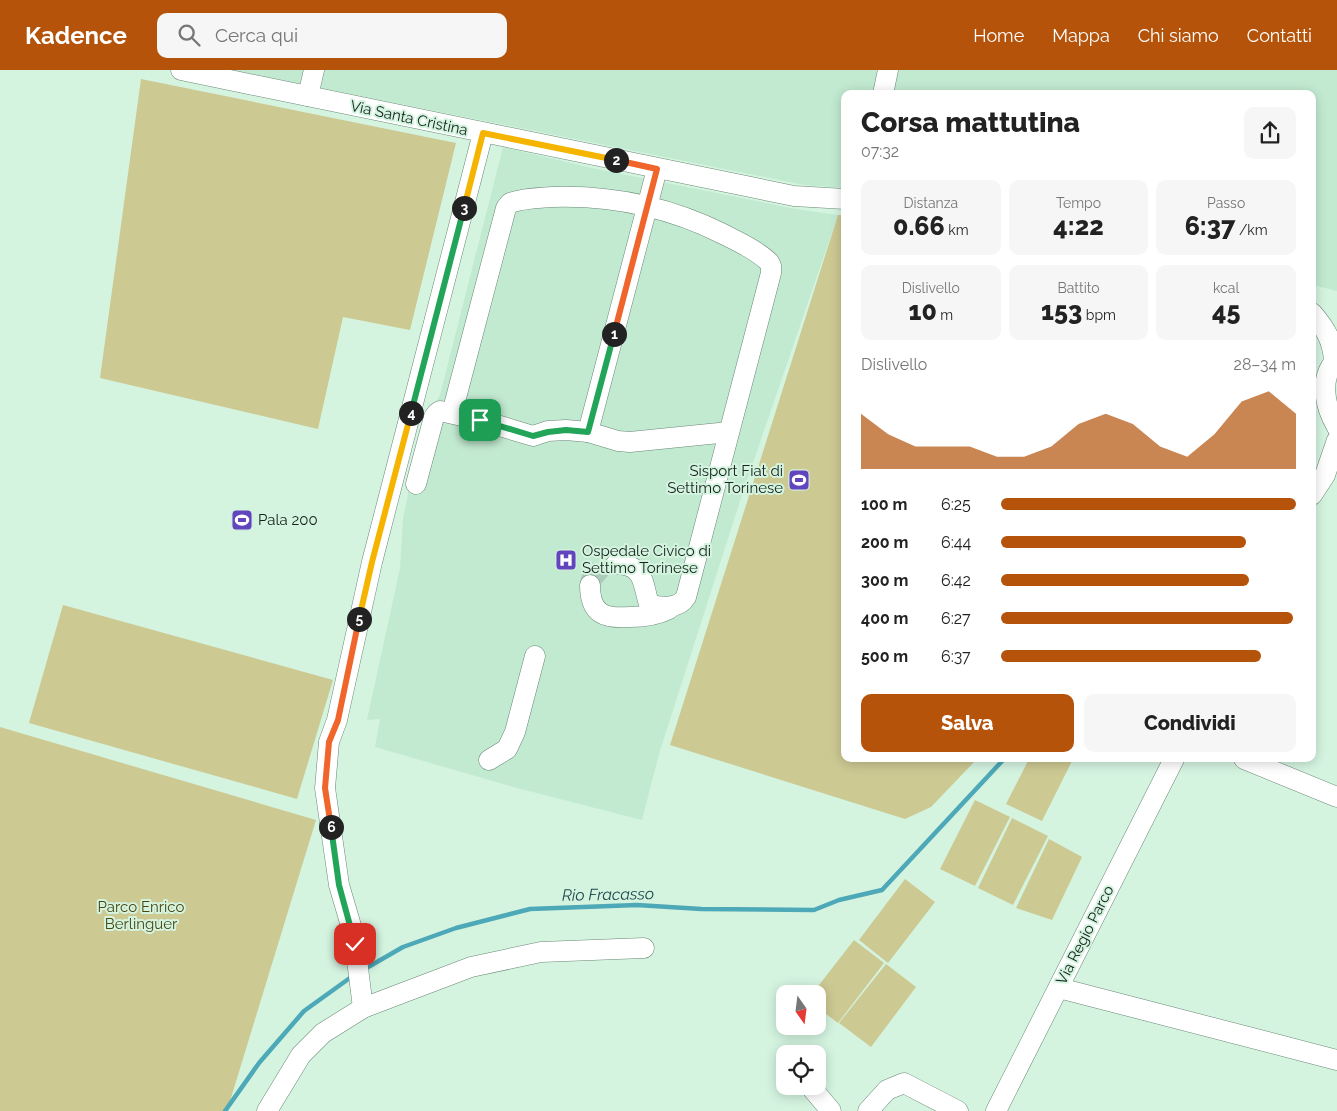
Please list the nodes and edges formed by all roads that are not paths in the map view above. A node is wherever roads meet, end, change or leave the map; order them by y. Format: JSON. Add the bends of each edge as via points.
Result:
{"nodes":[{"id":1,"x":180,"y":70,"type":"edge"},
{"id":2,"x":314,"y":70,"type":"edge"},
{"id":3,"x":888,"y":70,"type":"edge"},
{"id":4,"x":884,"y":90,"type":"edge"},
{"id":5,"x":308,"y":96,"type":"junction"},
{"id":6,"x":483,"y":133,"type":"junction"},
{"id":7,"x":657,"y":169,"type":"junction"},
{"id":8,"x":841,"y":199,"type":"edge"},
{"id":9,"x":647,"y":206,"type":"junction"},
{"id":10,"x":1324,"y":324,"type":"edge"},
{"id":11,"x":1336,"y":361,"type":"edge"},
{"id":12,"x":452,"y":413,"type":"junction"},
{"id":13,"x":1337,"y":427,"type":"edge"},
{"id":14,"x":588,"y":432,"type":"junction"},
{"id":15,"x":729,"y":432,"type":"junction"},
{"id":16,"x":1337,"y":440,"type":"edge"},
{"id":17,"x":1331,"y":469,"type":"edge"},
{"id":18,"x":416,"y":484,"type":"dead end"},
{"id":19,"x":1316,"y":490,"type":"edge"},
{"id":20,"x":616,"y":564,"type":"dead end"},
{"id":21,"x":590,"y":585,"type":"dead end"},
{"id":22,"x":675,"y":606,"type":"junction"},
{"id":23,"x":535,"y":656,"type":"dead end"},
{"id":24,"x":489,"y":760,"type":"dead end"},
{"id":25,"x":1172,"y":762,"type":"edge"},
{"id":26,"x":1252,"y":762,"type":"edge"},
{"id":27,"x":1337,"y":796,"type":"edge"},
{"id":28,"x":644,"y":948,"type":"dead end"},
{"id":29,"x":1058,"y":988,"type":"junction"},
{"id":30,"x":364,"y":1008,"type":"junction"},
{"id":31,"x":1337,"y":1060,"type":"edge"},
{"id":32,"x":818,"y":1095,"type":"edge"},
{"id":33,"x":267,"y":1111,"type":"edge"},
{"id":34,"x":831,"y":1111,"type":"edge"},
{"id":35,"x":868,"y":1111,"type":"edge"},
{"id":36,"x":958,"y":1111,"type":"edge"},
{"id":37,"x":996,"y":1111,"type":"edge"}],
"edges":[{"from":1,"to":5,"type":"street","name":"Via Santa Cristina"},
{"from":2,"to":5,"type":"street"},
{"from":3,"to":4,"type":"street"},
{"from":5,"to":6,"type":"street","name":"Via Santa Cristina"},
{"from":6,"to":7,"type":"street","name":"Via Santa Cristina"},
{"from":6,"to":30,"type":"street","via":[[372,562],[338,720],[329,742],[325,788],[339,885],[354,936]]},
{"from":7,"to":8,"type":"street","name":"Via Santa Cristina","via":[[794,196]]},
{"from":7,"to":9,"type":"street"},
{"from":9,"to":12,"type":"street","via":[[578,197],[537,198],[510,203],[506,208]]},
{"from":9,"to":14,"type":"street"},
{"from":9,"to":15,"type":"street","via":[[690,219],[725,235],[762,256],[771,266]]},
{"from":10,"to":11,"type":"street"},
{"from":11,"to":13,"type":"street","via":[[1327,378],[1325,396],[1329,414]]},
{"from":12,"to":14,"type":"street","via":[[533,436],[566,430]]},
{"from":12,"to":18,"type":"street","via":[[436,413]]},
{"from":14,"to":15,"type":"street","via":[[630,442]]},
{"from":15,"to":22,"type":"street","via":[[686,597]]},
{"from":16,"to":17,"type":"street"},
{"from":17,"to":19,"type":"street"},
{"from":20,"to":22,"type":"street","via":[[626,564],[638,571],[644,580],[649,604]]},
{"from":21,"to":22,"type":"street","via":[[590,598],[598,612],[612,618],[639,617]]},
{"from":23,"to":24,"type":"street","via":[[515,732],[507,749]]},
{"from":25,"to":29,"type":"street","name":"Via Regio Parco"},
{"from":26,"to":27,"type":"street"},
{"from":28,"to":30,"type":"street","via":[[541,952],[471,967]]},
{"from":29,"to":31,"type":"street"},
{"from":29,"to":37,"type":"street","name":"Via Regio Parco"},
{"from":30,"to":33,"type":"street","via":[[323,1033],[301,1055]]},
{"from":32,"to":34,"type":"street"},
{"from":35,"to":36,"type":"street","via":[[887,1090],[904,1083]]}]}
